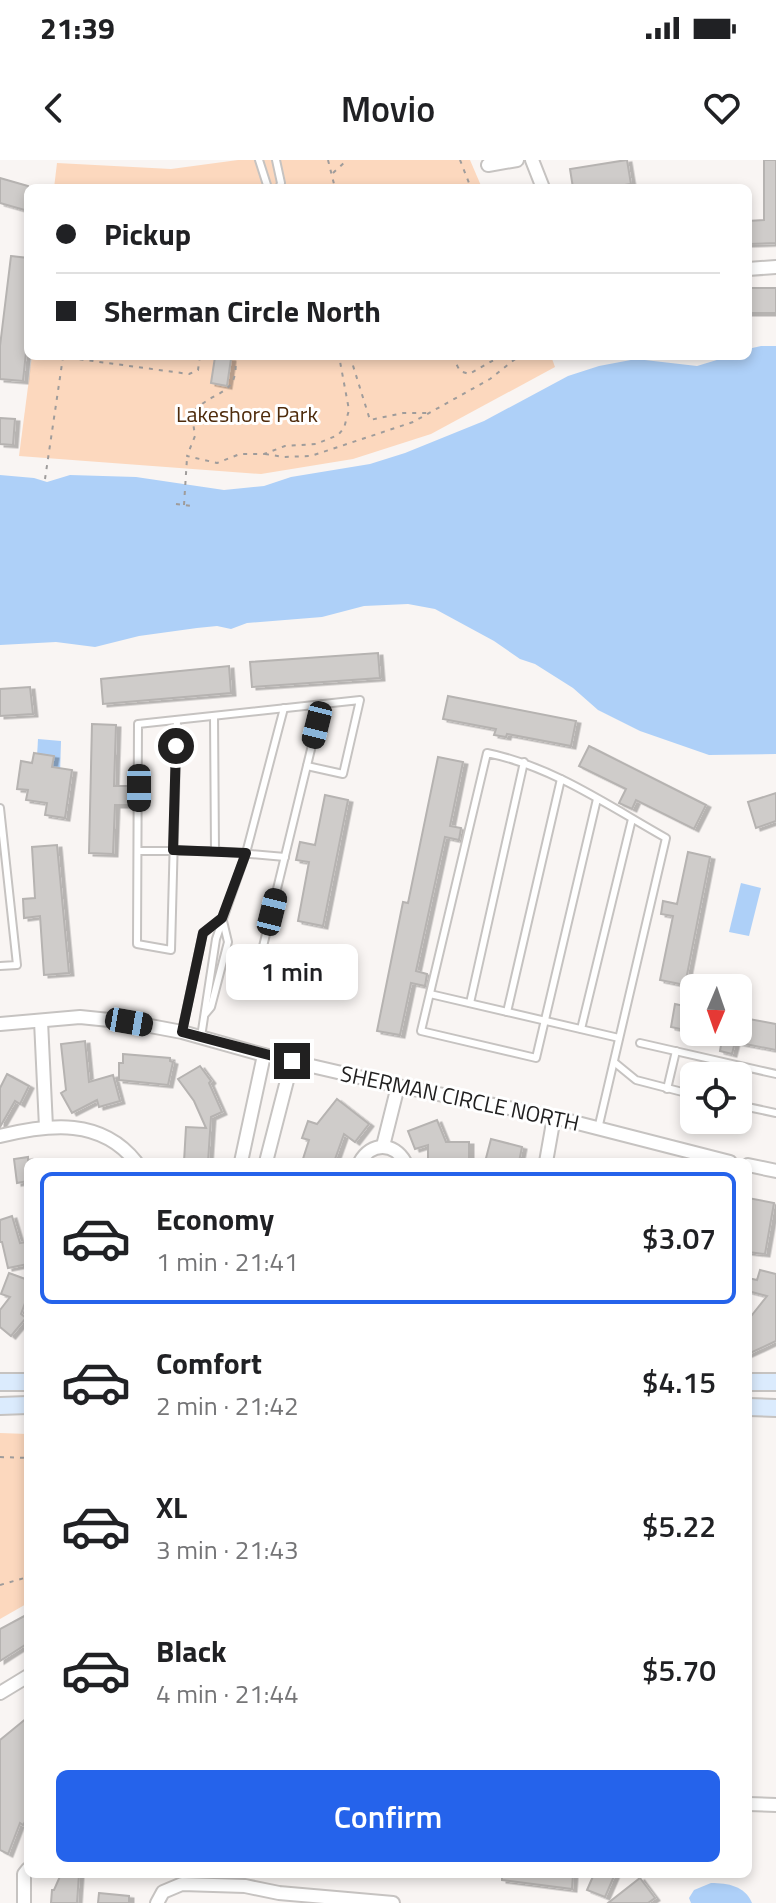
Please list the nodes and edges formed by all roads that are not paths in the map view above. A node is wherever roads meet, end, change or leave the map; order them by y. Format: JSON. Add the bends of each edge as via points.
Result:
{"nodes":[{"id":1,"x":259,"y":160,"type":"edge"},
{"id":2,"x":276,"y":160,"type":"edge"},
{"id":3,"x":517,"y":160,"type":"edge"},
{"id":4,"x":532,"y":160,"type":"edge"},
{"id":5,"x":488,"y":165,"type":"dead end"},
{"id":6,"x":267,"y":184,"type":"edge"},
{"id":7,"x":281,"y":184,"type":"edge"},
{"id":8,"x":541,"y":184,"type":"edge"},
{"id":9,"x":776,"y":267,"type":"edge"},
{"id":10,"x":752,"y":269,"type":"edge"},
{"id":11,"x":322,"y":704,"type":"junction"},
{"id":12,"x":284,"y":708,"type":"junction"},
{"id":13,"x":214,"y":716,"type":"junction"},
{"id":14,"x":177,"y":720,"type":"junction"},
{"id":15,"x":524,"y":762,"type":"junction"},
{"id":16,"x":307,"y":766,"type":"junction"},
{"id":17,"x":561,"y":779,"type":"junction"},
{"id":18,"x":597,"y":799,"type":"junction"},
{"id":19,"x":0,"y":808,"type":"edge"},
{"id":20,"x":632,"y":819,"type":"junction"},
{"id":21,"x":1,"y":824,"type":"edge"},
{"id":22,"x":173,"y":850,"type":"junction"},
{"id":23,"x":139,"y":851,"type":"junction"},
{"id":24,"x":215,"y":851,"type":"junction"},
{"id":25,"x":246,"y":853,"type":"junction"},
{"id":26,"x":285,"y":857,"type":"junction"},
{"id":27,"x":222,"y":918,"type":"junction"},
{"id":28,"x":246,"y":964,"type":"dead end"},
{"id":29,"x":0,"y":966,"type":"edge"},
{"id":30,"x":430,"y":994,"type":"junction"},
{"id":31,"x":470,"y":1003,"type":"junction"},
{"id":32,"x":507,"y":1012,"type":"junction"},
{"id":33,"x":206,"y":1014,"type":"junction"},
{"id":34,"x":41,"y":1021,"type":"junction"},
{"id":35,"x":545,"y":1021,"type":"junction"},
{"id":36,"x":0,"y":1024,"type":"edge"},
{"id":37,"x":581,"y":1029,"type":"junction"},
{"id":38,"x":182,"y":1032,"type":"junction"},
{"id":39,"x":201,"y":1037,"type":"junction"},
{"id":40,"x":619,"y":1038,"type":"junction"},
{"id":41,"x":640,"y":1043,"type":"dead end"},
{"id":42,"x":676,"y":1051,"type":"junction"},
{"id":43,"x":264,"y":1055,"type":"junction"},
{"id":44,"x":292,"y":1061,"type":"junction"},
{"id":45,"x":614,"y":1062,"type":"junction"},
{"id":46,"x":776,"y":1074,"type":"edge"},
{"id":47,"x":398,"y":1086,"type":"junction"},
{"id":48,"x":667,"y":1089,"type":"junction"},
{"id":49,"x":680,"y":1092,"type":"edge"},
{"id":50,"x":752,"y":1108,"type":"edge"},
{"id":51,"x":776,"y":1113,"type":"edge"},
{"id":52,"x":554,"y":1117,"type":"junction"},
{"id":53,"x":46,"y":1127,"type":"junction"},
{"id":54,"x":598,"y":1129,"type":"junction"},
{"id":55,"x":0,"y":1136,"type":"edge"},
{"id":56,"x":383,"y":1146,"type":"junction"},
{"id":57,"x":132,"y":1158,"type":"edge"},
{"id":58,"x":242,"y":1158,"type":"edge"},
{"id":59,"x":267,"y":1158,"type":"edge"},
{"id":60,"x":363,"y":1158,"type":"edge"},
{"id":61,"x":402,"y":1158,"type":"edge"},
{"id":62,"x":547,"y":1158,"type":"edge"},
{"id":63,"x":710,"y":1158,"type":"edge"},
{"id":64,"x":752,"y":1166,"type":"edge"},
{"id":65,"x":776,"y":1171,"type":"edge"},
{"id":66,"x":0,"y":1382,"type":"edge"},
{"id":67,"x":24,"y":1382,"type":"edge"},
{"id":68,"x":752,"y":1382,"type":"edge"},
{"id":69,"x":776,"y":1382,"type":"edge"},
{"id":70,"x":24,"y":1405,"type":"edge"},
{"id":71,"x":0,"y":1406,"type":"edge"},
{"id":72,"x":752,"y":1407,"type":"edge"},
{"id":73,"x":776,"y":1408,"type":"edge"},
{"id":74,"x":24,"y":1678,"type":"edge"},
{"id":75,"x":0,"y":1693,"type":"edge"},
{"id":76,"x":752,"y":1804,"type":"edge"},
{"id":77,"x":776,"y":1805,"type":"edge"},
{"id":78,"x":24,"y":1878,"type":"edge"},
{"id":79,"x":245,"y":1880,"type":"edge"},
{"id":80,"x":24,"y":1903,"type":"edge"},
{"id":81,"x":157,"y":1903,"type":"edge"},
{"id":82,"x":393,"y":1903,"type":"edge"}],
"edges":[{"from":1,"to":6,"type":"lane"},
{"from":2,"to":7,"type":"lane"},
{"from":3,"to":5,"type":"street"},
{"from":4,"to":8,"type":"street"},
{"from":9,"to":10,"type":"street"},
{"from":11,"to":12,"type":"lane"},
{"from":11,"to":16,"type":"lane"},
{"from":11,"to":16,"type":"lane","via":[[360,700],[343,774]]},
{"from":12,"to":13,"type":"lane"},
{"from":12,"to":25,"type":"lane"},
{"from":13,"to":14,"type":"lane"},
{"from":13,"to":24,"type":"lane"},
{"from":14,"to":22,"type":"lane"},
{"from":14,"to":23,"type":"lane","via":[[138,724]]},
{"from":15,"to":17,"type":"lane"},
{"from":15,"to":30,"type":"lane","via":[[487,753]]},
{"from":15,"to":31,"type":"lane"},
{"from":16,"to":26,"type":"lane"},
{"from":17,"to":18,"type":"lane"},
{"from":17,"to":32,"type":"lane"},
{"from":18,"to":20,"type":"lane"},
{"from":18,"to":35,"type":"lane"},
{"from":19,"to":21,"type":"lane"},
{"from":20,"to":37,"type":"lane"},
{"from":20,"to":40,"type":"lane","via":[[666,838]]},
{"from":21,"to":29,"type":"lane","via":[[17,965]]},
{"from":22,"to":23,"type":"lane"},
{"from":22,"to":23,"type":"lane","via":[[171,950],[137,944]]},
{"from":22,"to":24,"type":"lane"},
{"from":24,"to":25,"type":"lane"},
{"from":25,"to":26,"type":"lane"},
{"from":25,"to":27,"type":"lane"},
{"from":26,"to":28,"type":"lane","via":[[258,967]]},
{"from":27,"to":33,"type":"lane"},
{"from":27,"to":33,"type":"lane","via":[[228,942]]},
{"from":27,"to":38,"type":"lane","via":[[203,933]]},
{"from":30,"to":31,"type":"lane"},
{"from":30,"to":35,"type":"lane","via":[[421,1031],[536,1058]]},
{"from":31,"to":32,"type":"lane"},
{"from":32,"to":35,"type":"lane"},
{"from":33,"to":39,"type":"lane"},
{"from":34,"to":36,"type":"street","name":"SHERMAN CIRCLE NORTH"},
{"from":34,"to":38,"type":"street","name":"SHERMAN CIRCLE NORTH","via":[[80,1017]]},
{"from":34,"to":53,"type":"street"},
{"from":35,"to":37,"type":"lane"},
{"from":37,"to":40,"type":"lane"},
{"from":38,"to":39,"type":"street","name":"SHERMAN CIRCLE NORTH"},
{"from":39,"to":43,"type":"street","name":"SHERMAN CIRCLE NORTH"},
{"from":40,"to":45,"type":"lane"},
{"from":41,"to":42,"type":"lane"},
{"from":42,"to":46,"type":"lane"},
{"from":42,"to":48,"type":"lane"},
{"from":43,"to":44,"type":"street","name":"SHERMAN CIRCLE NORTH"},
{"from":43,"to":58,"type":"street"},
{"from":44,"to":47,"type":"street","name":"SHERMAN CIRCLE NORTH"},
{"from":44,"to":59,"type":"street"},
{"from":45,"to":48,"type":"lane","via":[[636,1080]]},
{"from":45,"to":54,"type":"lane"},
{"from":47,"to":52,"type":"street","name":"SHERMAN CIRCLE NORTH"},
{"from":47,"to":56,"type":"street"},
{"from":48,"to":49,"type":"lane"},
{"from":50,"to":51,"type":"lane"},
{"from":52,"to":54,"type":"street","name":"SHERMAN CIRCLE NORTH"},
{"from":52,"to":62,"type":"street"},
{"from":53,"to":55,"type":"street"},
{"from":53,"to":57,"type":"street","via":[[90,1130],[112,1138]]},
{"from":54,"to":63,"type":"street","name":"SHERMAN CIRCLE NORTH"},
{"from":56,"to":60,"type":"street"},
{"from":56,"to":61,"type":"street"},
{"from":64,"to":65,"type":"street"},
{"from":66,"to":67,"type":"main road"},
{"from":68,"to":69,"type":"main road"},
{"from":70,"to":71,"type":"main road"},
{"from":72,"to":73,"type":"main road"},
{"from":74,"to":75,"type":"street"},
{"from":76,"to":77,"type":"street"},
{"from":78,"to":80,"type":"street"},
{"from":79,"to":81,"type":"street","via":[[182,1884],[163,1892]]},
{"from":79,"to":82,"type":"street","via":[[279,1893]]}]}
